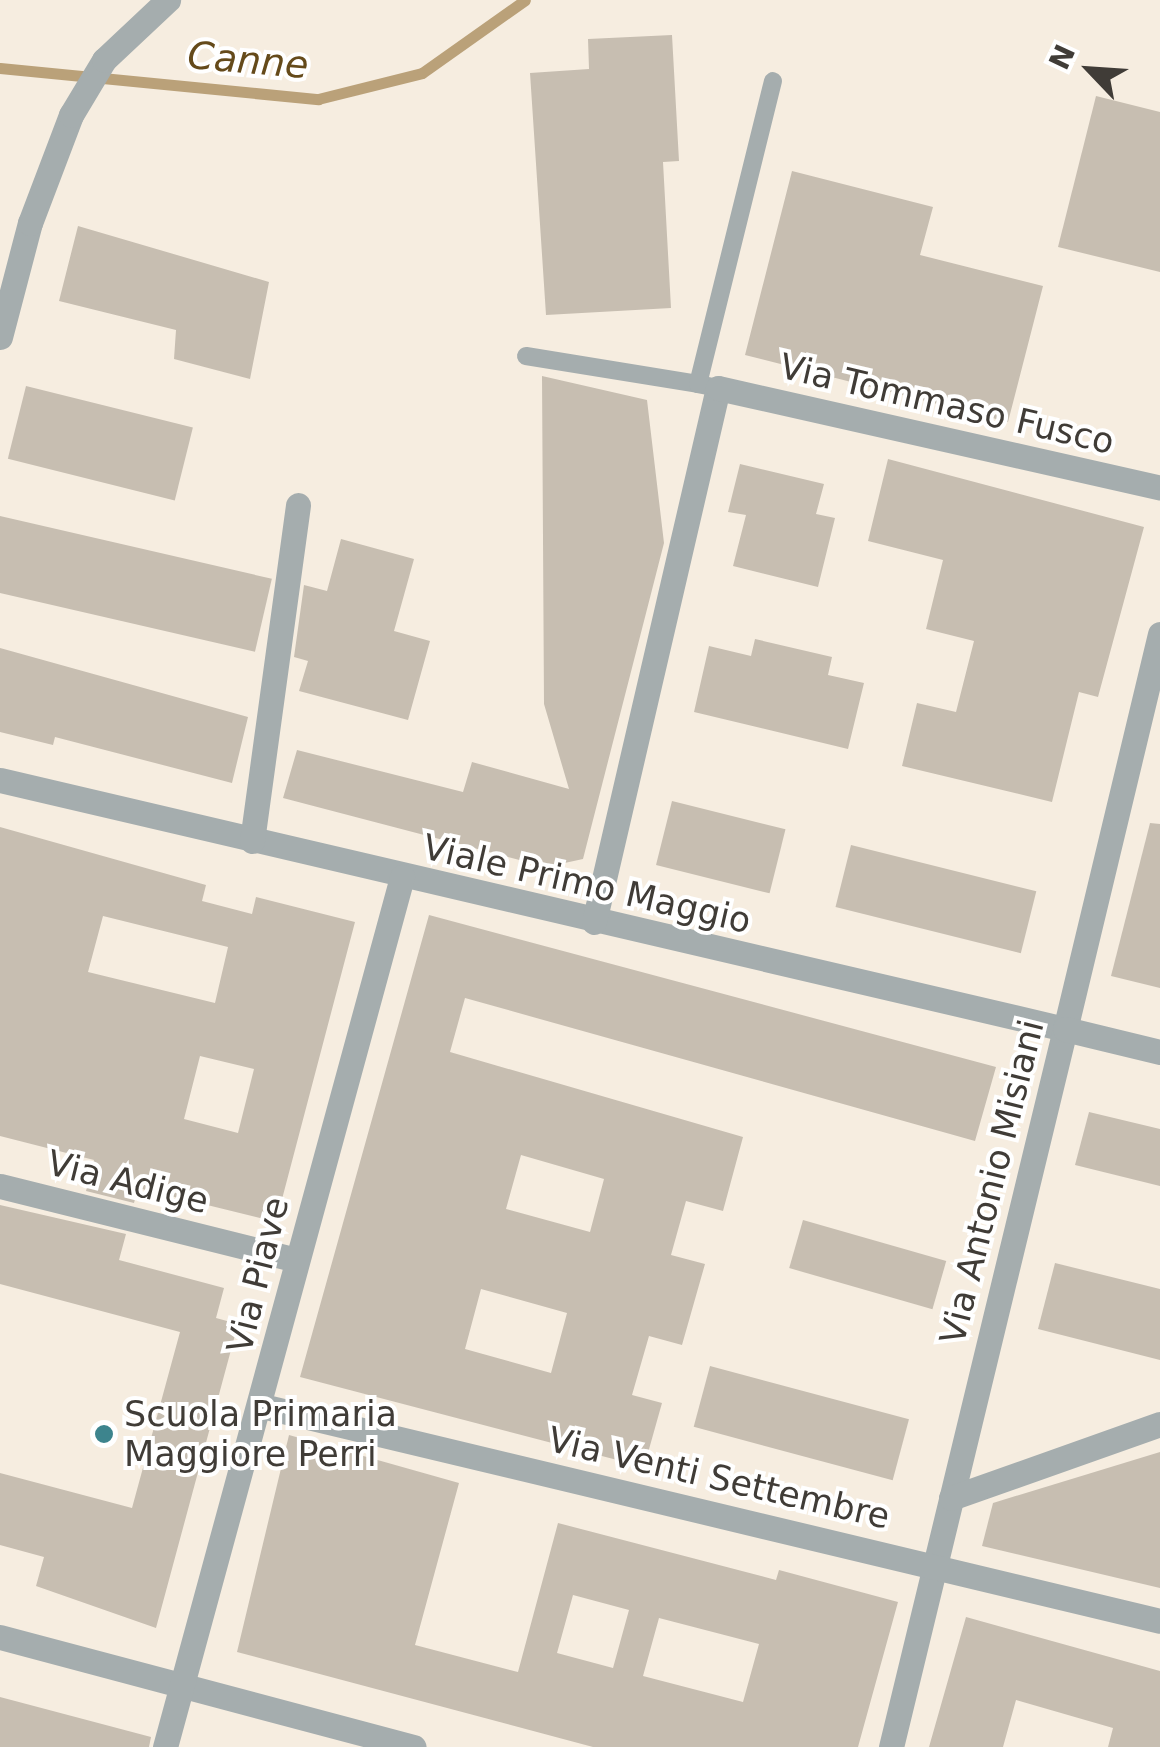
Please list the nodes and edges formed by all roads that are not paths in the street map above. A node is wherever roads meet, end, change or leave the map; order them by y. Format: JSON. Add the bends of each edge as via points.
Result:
{"nodes":[{"id":1,"x":168,"y":0,"type":"edge"},
{"id":2,"x":773,"y":81,"type":"dead end"},
{"id":3,"x":0,"y":337,"type":"edge"},
{"id":4,"x":526,"y":356,"type":"dead end"},
{"id":5,"x":708,"y":386,"type":"junction"},
{"id":6,"x":1160,"y":488,"type":"edge"},
{"id":7,"x":298,"y":505,"type":"dead end"},
{"id":8,"x":1160,"y":634,"type":"edge"},
{"id":9,"x":0,"y":780,"type":"edge"},
{"id":10,"x":252,"y":841,"type":"junction"},
{"id":11,"x":402,"y":878,"type":"junction"},
{"id":12,"x":594,"y":922,"type":"junction"},
{"id":13,"x":1065,"y":1029,"type":"junction"},
{"id":14,"x":1160,"y":1052,"type":"edge"},
{"id":15,"x":0,"y":1186,"type":"edge"},
{"id":16,"x":296,"y":1260,"type":"junction"},
{"id":17,"x":262,"y":1406,"type":"junction"},
{"id":18,"x":1160,"y":1424,"type":"edge"},
{"id":19,"x":952,"y":1498,"type":"junction"},
{"id":20,"x":935,"y":1565,"type":"junction"},
{"id":21,"x":1160,"y":1621,"type":"edge"},
{"id":22,"x":0,"y":1637,"type":"edge"},
{"id":23,"x":182,"y":1685,"type":"junction"},
{"id":24,"x":165,"y":1747,"type":"edge"},
{"id":25,"x":414,"y":1747,"type":"edge"},
{"id":26,"x":891,"y":1747,"type":"edge"}],
"edges":[{"from":1,"to":3,"type":"street","via":[[104,60],[72,115],[30,223]]},
{"from":2,"to":5,"type":"lane"},
{"from":4,"to":5,"type":"lane"},
{"from":5,"to":6,"type":"street","name":"Via Tommaso Fusco"},
{"from":5,"to":12,"type":"street"},
{"from":7,"to":10,"type":"street"},
{"from":8,"to":13,"type":"street","name":"Via Antonio Misiani"},
{"from":9,"to":10,"type":"street","name":"Viale Primo Maggio"},
{"from":10,"to":11,"type":"street","name":"Viale Primo Maggio"},
{"from":11,"to":12,"type":"street","name":"Viale Primo Maggio"},
{"from":11,"to":16,"type":"street","name":"Via Piave"},
{"from":12,"to":13,"type":"street","name":"Viale Primo Maggio"},
{"from":13,"to":14,"type":"street","name":"Viale Primo Maggio"},
{"from":13,"to":19,"type":"street","name":"Via Antonio Misiani"},
{"from":15,"to":16,"type":"street","name":"Via Adige"},
{"from":16,"to":17,"type":"street","name":"Via Piave"},
{"from":17,"to":20,"type":"street","name":"Via Venti Settembre"},
{"from":17,"to":23,"type":"street","name":"Via Piave"},
{"from":18,"to":19,"type":"street"},
{"from":19,"to":20,"type":"street","name":"Via Antonio Misiani"},
{"from":20,"to":21,"type":"street","name":"Via Venti Settembre"},
{"from":20,"to":26,"type":"street","name":"Via Antonio Misiani"},
{"from":22,"to":23,"type":"street"},
{"from":23,"to":24,"type":"street","name":"Via Piave"},
{"from":23,"to":25,"type":"street"}]}
